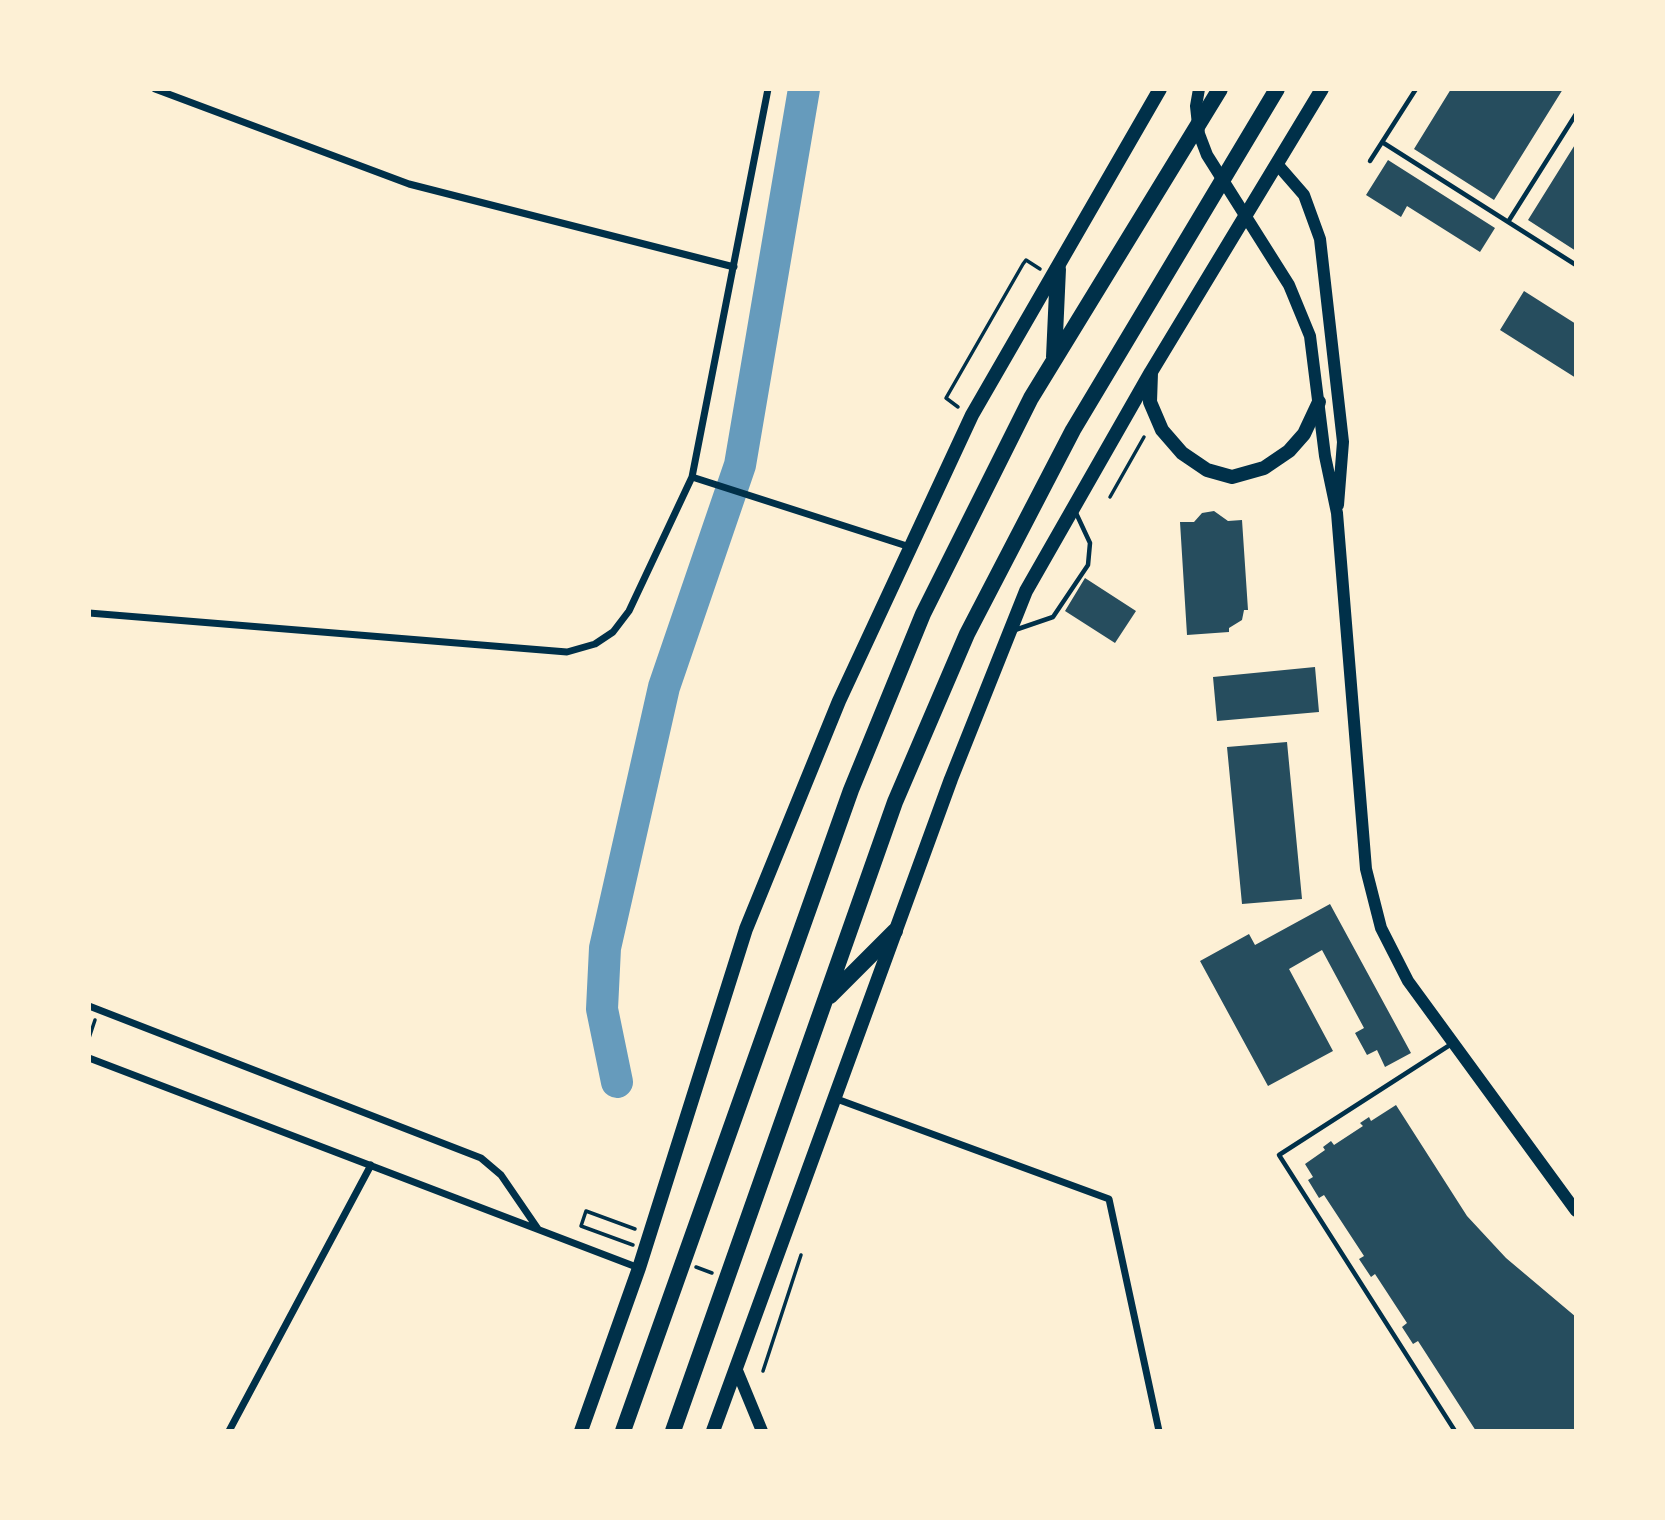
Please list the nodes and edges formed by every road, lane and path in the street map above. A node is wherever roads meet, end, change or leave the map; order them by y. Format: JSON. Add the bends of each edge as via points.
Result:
{"nodes":[{"id":1,"x":155,"y":89,"type":"edge"},
{"id":2,"x":768,"y":89,"type":"edge"},
{"id":3,"x":1160,"y":89,"type":"edge"},
{"id":4,"x":1199,"y":89,"type":"edge"},
{"id":5,"x":1220,"y":89,"type":"edge"},
{"id":6,"x":1277,"y":89,"type":"edge"},
{"id":7,"x":1322,"y":89,"type":"edge"},
{"id":8,"x":1416,"y":89,"type":"edge"},
{"id":9,"x":1576,"y":114,"type":"edge"},
{"id":10,"x":1382,"y":142,"type":"junction"},
{"id":11,"x":1370,"y":161,"type":"dead end"},
{"id":12,"x":1277,"y":164,"type":"junction"},
{"id":13,"x":1508,"y":222,"type":"junction"},
{"id":14,"x":1576,"y":265,"type":"edge"},
{"id":15,"x":734,"y":267,"type":"junction"},
{"id":16,"x":1040,"y":269,"type":"dead end"},
{"id":17,"x":1058,"y":269,"type":"junction"},
{"id":18,"x":1054,"y":361,"type":"junction"},
{"id":19,"x":1151,"y":372,"type":"junction"},
{"id":20,"x":1319,"y":402,"type":"junction"},
{"id":21,"x":958,"y":407,"type":"dead end"},
{"id":22,"x":1144,"y":437,"type":"dead end"},
{"id":23,"x":692,"y":477,"type":"junction"},
{"id":24,"x":1110,"y":498,"type":"dead end"},
{"id":25,"x":1074,"y":503,"type":"junction"},
{"id":26,"x":1337,"y":513,"type":"junction"},
{"id":27,"x":911,"y":547,"type":"junction"},
{"id":28,"x":89,"y":613,"type":"edge"},
{"id":29,"x":1006,"y":637,"type":"junction"},
{"id":30,"x":895,"y":931,"type":"junction"},
{"id":31,"x":826,"y":1000,"type":"junction"},
{"id":32,"x":89,"y":1006,"type":"edge"},
{"id":33,"x":99,"y":1010,"type":"junction"},
{"id":34,"x":89,"y":1038,"type":"edge"},
{"id":35,"x":1453,"y":1043,"type":"junction"},
{"id":36,"x":89,"y":1058,"type":"edge"},
{"id":37,"x":834,"y":1098,"type":"junction"},
{"id":38,"x":371,"y":1166,"type":"junction"},
{"id":39,"x":1576,"y":1211,"type":"edge"},
{"id":40,"x":538,"y":1229,"type":"junction"},
{"id":41,"x":635,"y":1229,"type":"dead end"},
{"id":42,"x":611,"y":1237,"type":"dead end"},
{"id":43,"x":801,"y":1255,"type":"dead end"},
{"id":44,"x":639,"y":1268,"type":"junction"},
{"id":45,"x":736,"y":1368,"type":"junction"},
{"id":46,"x":763,"y":1371,"type":"dead end"},
{"id":47,"x":229,"y":1431,"type":"edge"},
{"id":48,"x":581,"y":1431,"type":"edge"},
{"id":49,"x":623,"y":1431,"type":"edge"},
{"id":50,"x":673,"y":1431,"type":"edge"},
{"id":51,"x":713,"y":1431,"type":"edge"},
{"id":52,"x":762,"y":1431,"type":"edge"},
{"id":53,"x":1158,"y":1431,"type":"edge"},
{"id":54,"x":1455,"y":1431,"type":"edge"}],
"edges":[{"from":1,"to":15,"type":"street","via":[[409,184]]},
{"from":2,"to":15,"type":"street"},
{"from":3,"to":17,"type":"main road"},
{"from":4,"to":20,"type":"street","via":[[1199,134],[1207,155],[1289,285],[1305,319]]},
{"from":5,"to":18,"type":"highway"},
{"from":6,"to":31,"type":"highway","via":[[1073,430],[967,634],[895,802]]},
{"from":7,"to":12,"type":"main road"},
{"from":8,"to":10,"type":"lane"},
{"from":9,"to":13,"type":"lane"},
{"from":10,"to":11,"type":"lane"},
{"from":10,"to":13,"type":"lane"},
{"from":12,"to":19,"type":"main road"},
{"from":12,"to":26,"type":"street","via":[[1304,195],[1320,239],[1343,442]]},
{"from":13,"to":14,"type":"lane"},
{"from":15,"to":23,"type":"street"},
{"from":16,"to":21,"type":"path","via":[[1026,260],[1023,264],[946,398]]},
{"from":17,"to":18,"type":"highway"},
{"from":17,"to":27,"type":"main road","via":[[972,415]]},
{"from":18,"to":49,"type":"highway","via":[[923,614],[850,790]]},
{"from":19,"to":20,"type":"main road","via":[[1150,402],[1162,430],[1182,453],[1207,470],[1232,477],[1264,468],[1289,451]]},
{"from":19,"to":25,"type":"main road"},
{"from":20,"to":26,"type":"street"},
{"from":22,"to":24,"type":"path"},
{"from":23,"to":27,"type":"street"},
{"from":23,"to":28,"type":"street","via":[[629,611],[613,632],[595,644],[567,652]]},
{"from":25,"to":29,"type":"main road"},
{"from":25,"to":29,"type":"lane","via":[[1090,543],[1088,565],[1053,617]]},
{"from":26,"to":35,"type":"street","via":[[1363,834],[1373,901],[1392,955]]},
{"from":27,"to":44,"type":"main road","via":[[838,701],[746,929]]},
{"from":29,"to":30,"type":"main road"},
{"from":30,"to":31,"type":"highway"},
{"from":30,"to":37,"type":"main road"},
{"from":31,"to":50,"type":"highway"},
{"from":32,"to":33,"type":"street"},
{"from":33,"to":34,"type":"path"},
{"from":33,"to":40,"type":"street","via":[[481,1158],[501,1175]]},
{"from":35,"to":39,"type":"street"},
{"from":35,"to":54,"type":"lane","via":[[1279,1155]]},
{"from":36,"to":38,"type":"street"},
{"from":37,"to":45,"type":"main road"},
{"from":37,"to":53,"type":"street","via":[[1109,1199]]},
{"from":38,"to":40,"type":"street"},
{"from":38,"to":47,"type":"street"},
{"from":40,"to":44,"type":"street"},
{"from":41,"to":42,"type":"path","via":[[586,1211],[581,1226]]},
{"from":43,"to":46,"type":"path"},
{"from":44,"to":48,"type":"main road"},
{"from":45,"to":51,"type":"main road"},
{"from":45,"to":52,"type":"street"}]}
